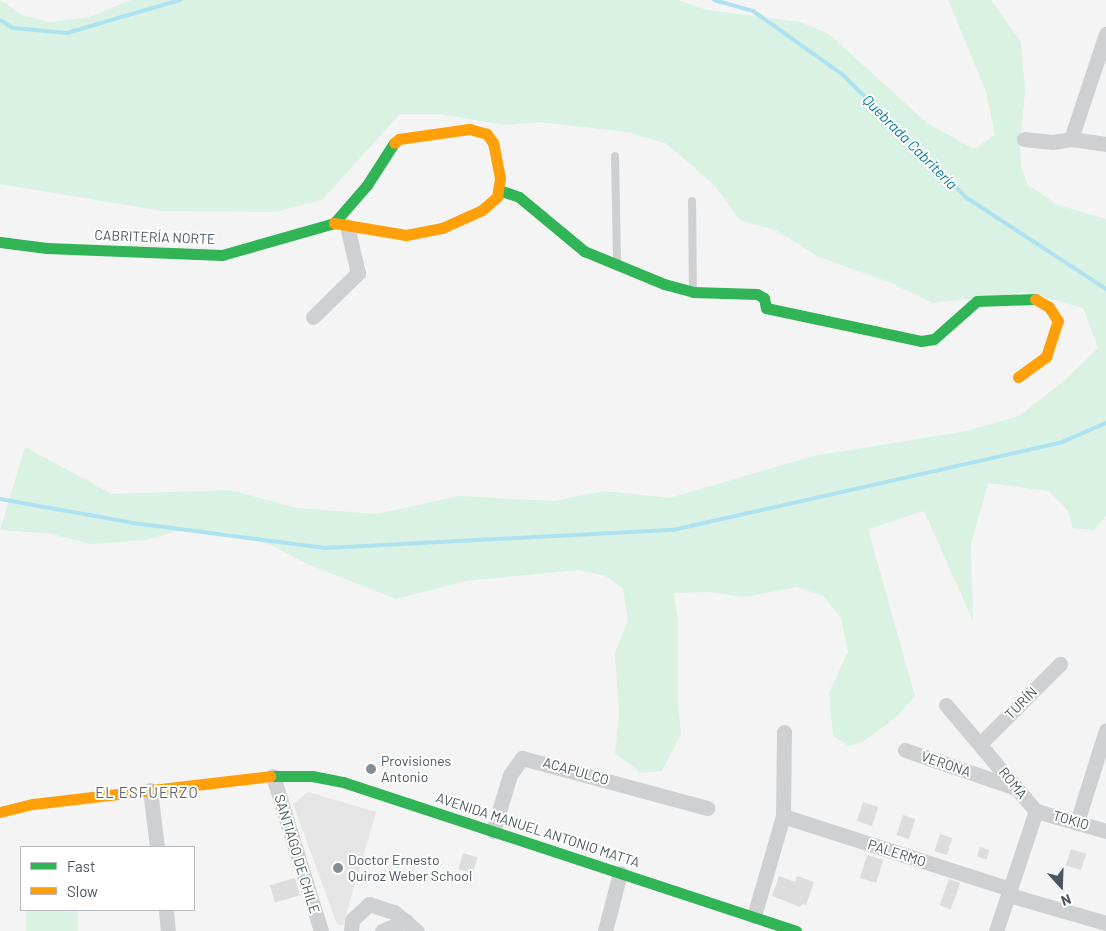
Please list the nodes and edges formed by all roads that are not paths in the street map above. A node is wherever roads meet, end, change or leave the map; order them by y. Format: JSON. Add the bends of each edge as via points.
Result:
{"nodes":[{"id":1,"x":1106,"y":34,"type":"edge"},
{"id":2,"x":1071,"y":138,"type":"junction"},
{"id":3,"x":1024,"y":139,"type":"dead end"},
{"id":4,"x":1106,"y":144,"type":"edge"},
{"id":5,"x":615,"y":156,"type":"dead end"},
{"id":6,"x":499,"y":190,"type":"junction"},
{"id":7,"x":692,"y":200,"type":"dead end"},
{"id":8,"x":341,"y":225,"type":"junction"},
{"id":9,"x":0,"y":242,"type":"edge"},
{"id":10,"x":617,"y":266,"type":"junction"},
{"id":11,"x":693,"y":292,"type":"junction"},
{"id":12,"x":313,"y":317,"type":"dead end"},
{"id":13,"x":1018,"y":377,"type":"dead end"},
{"id":14,"x":1060,"y":664,"type":"dead end"},
{"id":15,"x":946,"y":705,"type":"dead end"},
{"id":16,"x":784,"y":732,"type":"dead end"},
{"id":17,"x":1105,"y":737,"type":"edge"},
{"id":18,"x":981,"y":743,"type":"junction"},
{"id":19,"x":905,"y":750,"type":"dead end"},
{"id":20,"x":273,"y":776,"type":"junction"},
{"id":21,"x":1016,"y":788,"type":"junction"},
{"id":22,"x":150,"y":790,"type":"junction"},
{"id":23,"x":707,"y":808,"type":"dead end"},
{"id":24,"x":1036,"y":810,"type":"junction"},
{"id":25,"x":0,"y":812,"type":"edge"},
{"id":26,"x":783,"y":816,"type":"junction"},
{"id":27,"x":1077,"y":822,"type":"junction"},
{"id":28,"x":493,"y":831,"type":"junction"},
{"id":29,"x":1106,"y":831,"type":"edge"},
{"id":30,"x":157,"y":846,"type":"edge"},
{"id":31,"x":620,"y":873,"type":"junction"},
{"id":32,"x":1010,"y":892,"type":"junction"},
{"id":33,"x":166,"y":911,"type":"edge"},
{"id":34,"x":754,"y":916,"type":"junction"},
{"id":35,"x":1106,"y":923,"type":"edge"},
{"id":36,"x":412,"y":926,"type":"edge"},
{"id":37,"x":168,"y":931,"type":"edge"},
{"id":38,"x":321,"y":931,"type":"edge"},
{"id":39,"x":351,"y":931,"type":"edge"},
{"id":40,"x":382,"y":931,"type":"edge"},
{"id":41,"x":605,"y":931,"type":"edge"},
{"id":42,"x":796,"y":931,"type":"edge"},
{"id":43,"x":996,"y":931,"type":"edge"}],
"edges":[{"from":1,"to":2,"type":"street"},
{"from":2,"to":3,"type":"street","via":[[1053,142]]},
{"from":2,"to":4,"type":"street"},
{"from":5,"to":10,"type":"lane"},
{"from":6,"to":8,"type":"street","name":"CABRITERÍA NORTE","via":[[482,210],[424,232],[376,232]]},
{"from":6,"to":8,"type":"street","via":[[496,155],[487,134],[469,129],[410,135],[391,145]]},
{"from":6,"to":10,"type":"street","via":[[519,197],[584,251]]},
{"from":7,"to":11,"type":"lane"},
{"from":8,"to":9,"type":"street","name":"CABRITERÍA NORTE","via":[[222,255],[47,248]]},
{"from":8,"to":12,"type":"street","via":[[358,273]]},
{"from":10,"to":11,"type":"street"},
{"from":11,"to":13,"type":"street","via":[[757,294],[764,298],[766,308],[921,341],[934,340],[977,301],[1038,299],[1049,306],[1058,321],[1046,357]]},
{"from":14,"to":18,"type":"street","name":"TURÍN"},
{"from":15,"to":18,"type":"street","name":"ROMA"},
{"from":16,"to":26,"type":"street"},
{"from":17,"to":27,"type":"street"},
{"from":18,"to":21,"type":"street","name":"ROMA"},
{"from":19,"to":21,"type":"street","name":"VERONA"},
{"from":20,"to":22,"type":"street","name":"AVENIDA MANUEL ANTONIO MATTA"},
{"from":20,"to":28,"type":"street","name":"AVENIDA MANUEL ANTONIO MATTA","via":[[312,776],[343,782]]},
{"from":20,"to":38,"type":"street","name":"SANTIAGO DE CHILE"},
{"from":21,"to":24,"type":"street","name":"ROMA"},
{"from":22,"to":25,"type":"street","name":"AVENIDA MANUEL ANTONIO MATTA","via":[[33,804]]},
{"from":22,"to":30,"type":"street"},
{"from":23,"to":28,"type":"street","name":"ACAPULCO","via":[[522,758],[510,775]]},
{"from":24,"to":27,"type":"street","name":"TOKIO"},
{"from":24,"to":32,"type":"street","name":"ROMA"},
{"from":26,"to":32,"type":"street","name":"PALERMO"},
{"from":26,"to":34,"type":"street"},
{"from":27,"to":29,"type":"street","name":"TOKIO"},
{"from":28,"to":31,"type":"street","name":"AVENIDA MANUEL ANTONIO MATTA"},
{"from":31,"to":34,"type":"street","name":"AVENIDA MANUEL ANTONIO MATTA"},
{"from":31,"to":41,"type":"street"},
{"from":32,"to":35,"type":"street","name":"PALERMO"},
{"from":32,"to":43,"type":"street","name":"ROMA"},
{"from":33,"to":37,"type":"street"},
{"from":34,"to":42,"type":"street","name":"AVENIDA MANUEL ANTONIO MATTA"},
{"from":36,"to":39,"type":"street","via":[[394,912],[369,904],[352,920]]},
{"from":36,"to":40,"type":"street"}]}
